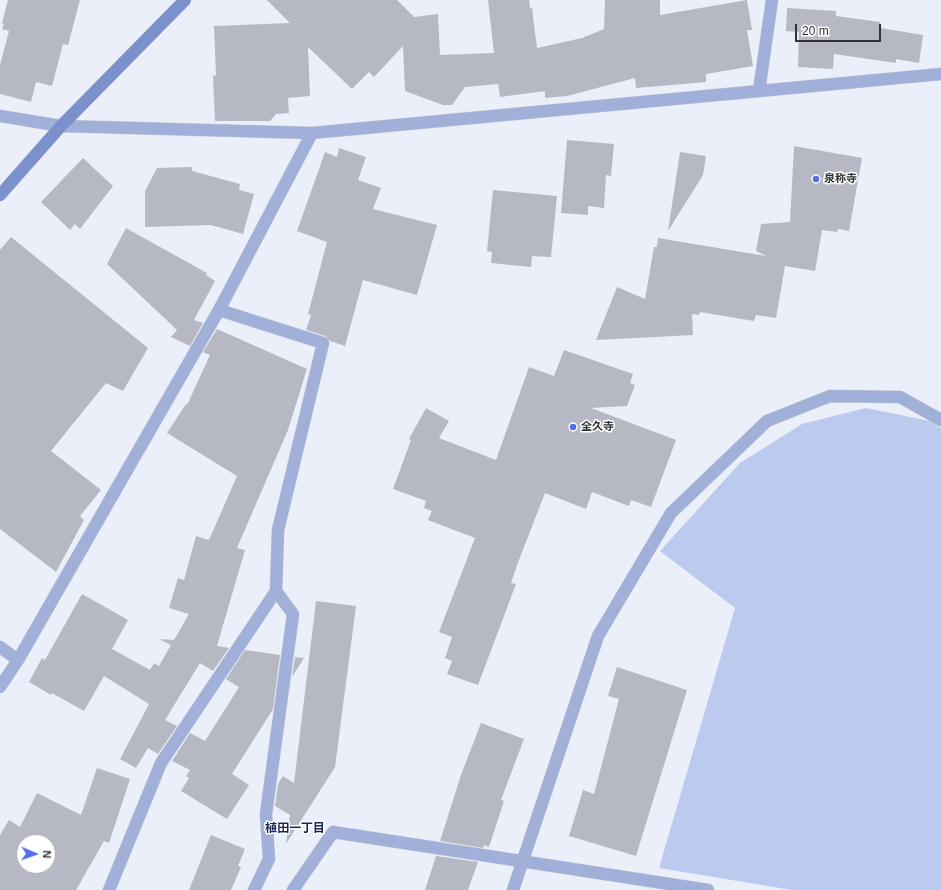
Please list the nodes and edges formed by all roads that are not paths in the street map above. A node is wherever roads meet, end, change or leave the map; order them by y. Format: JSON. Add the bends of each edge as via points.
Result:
{"nodes":[{"id":1,"x":185,"y":0,"type":"edge"},
{"id":2,"x":772,"y":0,"type":"edge"},
{"id":3,"x":941,"y":74,"type":"edge"},
{"id":4,"x":759,"y":91,"type":"junction"},
{"id":5,"x":0,"y":116,"type":"edge"},
{"id":6,"x":61,"y":126,"type":"junction"},
{"id":7,"x":312,"y":133,"type":"junction"},
{"id":8,"x":0,"y":195,"type":"edge"},
{"id":9,"x":219,"y":310,"type":"junction"},
{"id":10,"x":941,"y":420,"type":"edge"},
{"id":11,"x":276,"y":591,"type":"junction"},
{"id":12,"x":0,"y":647,"type":"edge"},
{"id":13,"x":18,"y":660,"type":"junction"},
{"id":14,"x":0,"y":687,"type":"edge"},
{"id":15,"x":523,"y":862,"type":"junction"},
{"id":16,"x":109,"y":890,"type":"edge"},
{"id":17,"x":254,"y":890,"type":"edge"},
{"id":18,"x":293,"y":890,"type":"edge"},
{"id":19,"x":513,"y":890,"type":"edge"},
{"id":20,"x":708,"y":890,"type":"edge"}],
"edges":[{"from":1,"to":6,"type":"street"},
{"from":2,"to":4,"type":"street"},
{"from":3,"to":4,"type":"street"},
{"from":4,"to":7,"type":"street"},
{"from":5,"to":6,"type":"street"},
{"from":6,"to":7,"type":"street"},
{"from":6,"to":8,"type":"street"},
{"from":7,"to":9,"type":"street"},
{"from":9,"to":11,"type":"street","via":[[323,343],[278,530]]},
{"from":9,"to":13,"type":"street"},
{"from":10,"to":15,"type":"street","via":[[900,396],[830,396],[767,421],[671,513],[598,636]]},
{"from":11,"to":16,"type":"street","via":[[160,763]]},
{"from":11,"to":17,"type":"street","via":[[293,614],[266,814],[269,859]]},
{"from":12,"to":13,"type":"street"},
{"from":13,"to":14,"type":"street"},
{"from":15,"to":18,"type":"street","via":[[333,832]]},
{"from":15,"to":19,"type":"street"},
{"from":15,"to":20,"type":"street"}]}
